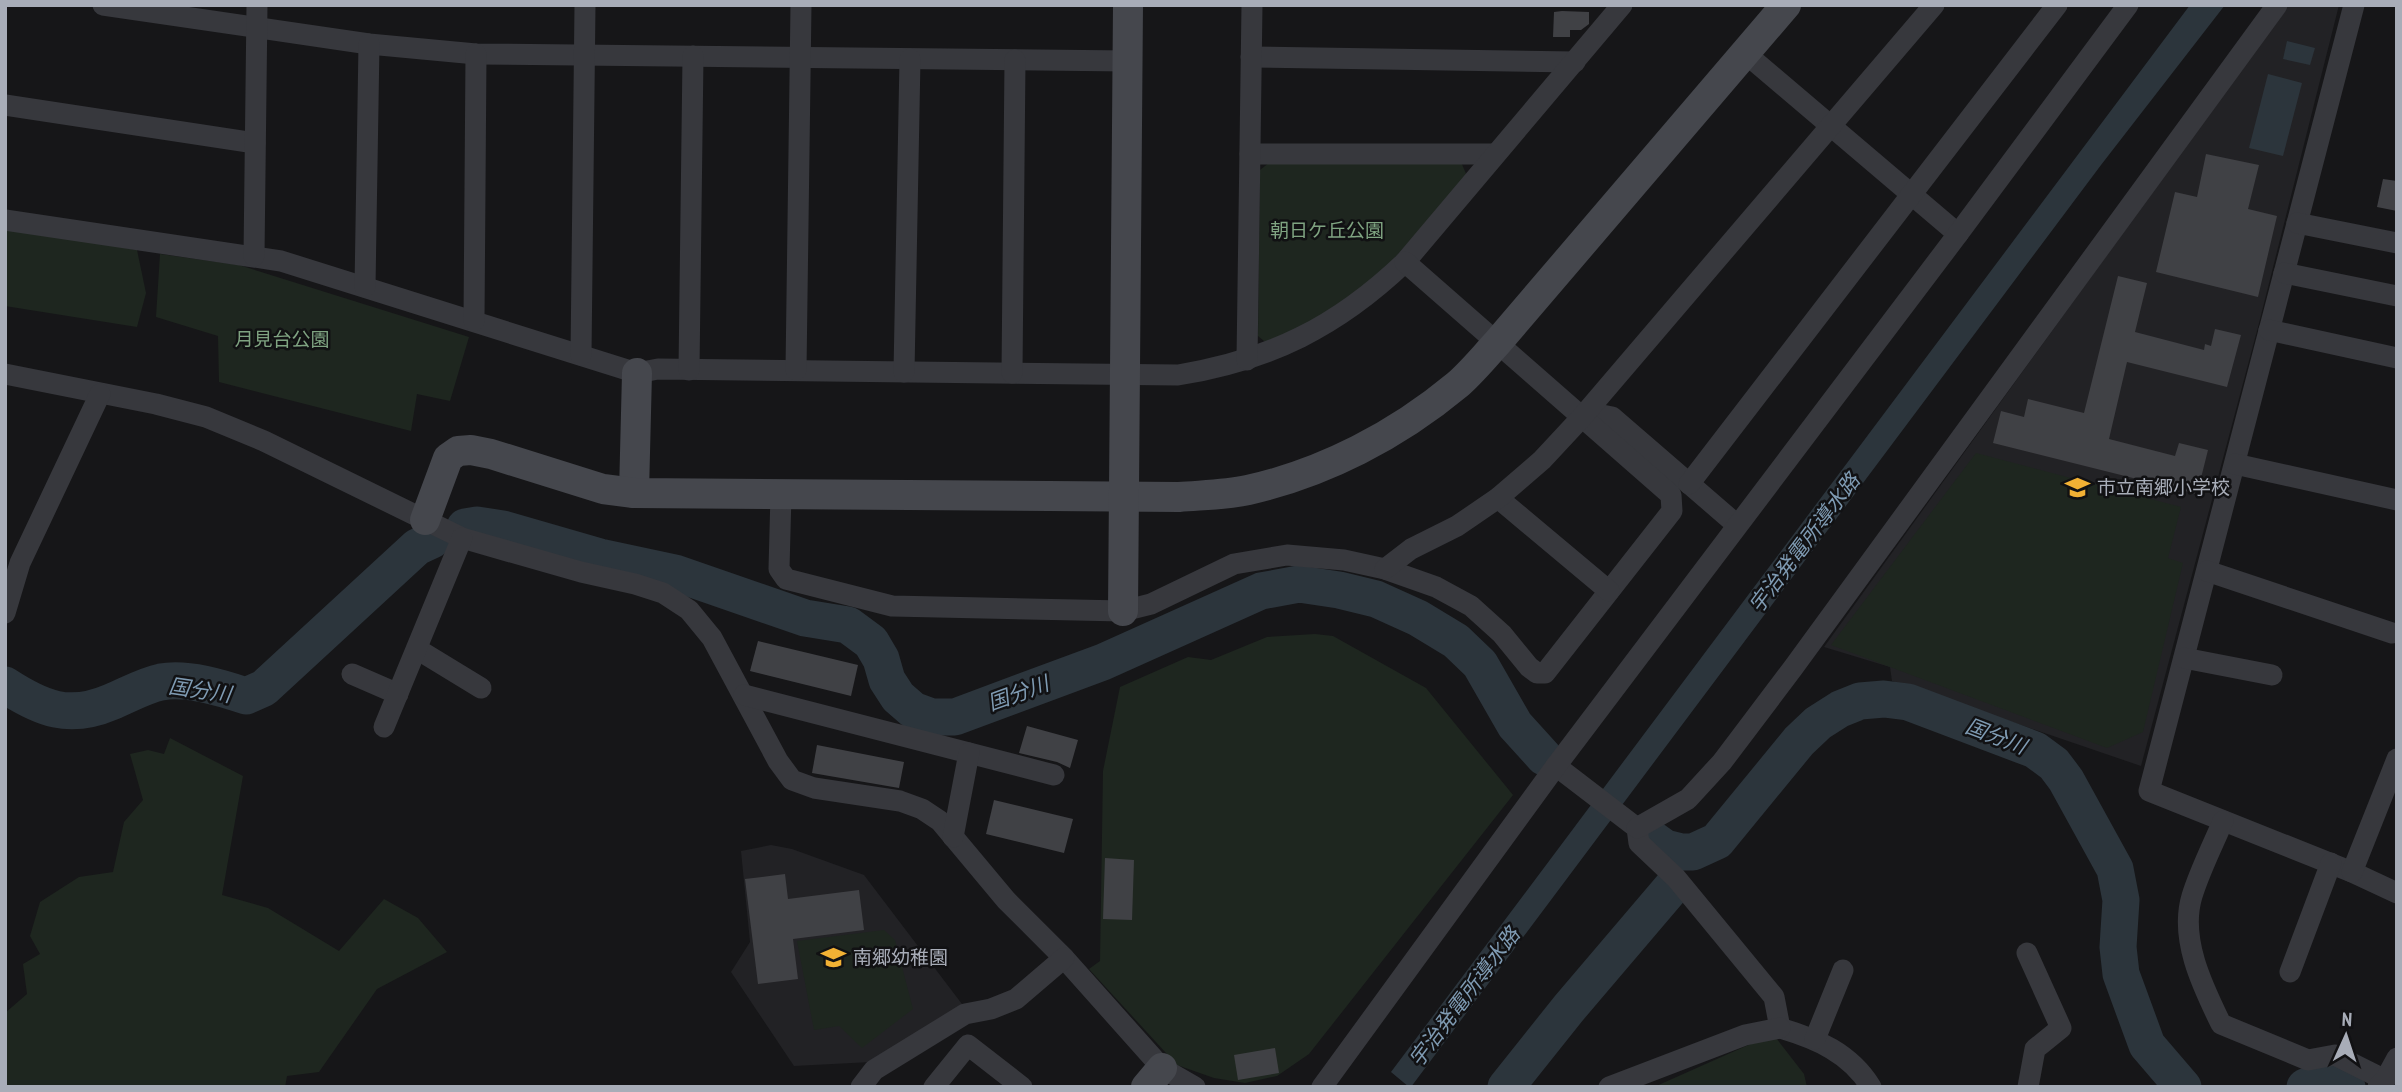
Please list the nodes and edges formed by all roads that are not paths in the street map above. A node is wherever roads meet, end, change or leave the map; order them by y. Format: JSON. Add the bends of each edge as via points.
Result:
{"nodes":[{"id":1,"x":103,"y":5,"type":"edge"},
{"id":2,"x":257,"y":5,"type":"edge"},
{"id":3,"x":585,"y":5,"type":"edge"},
{"id":4,"x":801,"y":5,"type":"edge"},
{"id":5,"x":1128,"y":5,"type":"edge"},
{"id":6,"x":1252,"y":5,"type":"edge"},
{"id":7,"x":1622,"y":5,"type":"edge"},
{"id":8,"x":1786,"y":5,"type":"edge"},
{"id":9,"x":1934,"y":5,"type":"edge"},
{"id":10,"x":2057,"y":5,"type":"edge"},
{"id":11,"x":2128,"y":5,"type":"edge"},
{"id":12,"x":2277,"y":5,"type":"edge"},
{"id":13,"x":2354,"y":5,"type":"edge"},
{"id":14,"x":257,"y":28,"type":"junction"},
{"id":15,"x":369,"y":44,"type":"junction"},
{"id":16,"x":1745,"y":53,"type":"junction"},
{"id":17,"x":476,"y":54,"type":"junction"},
{"id":18,"x":584,"y":55,"type":"junction"},
{"id":19,"x":693,"y":56,"type":"junction"},
{"id":20,"x":1251,"y":57,"type":"junction"},
{"id":21,"x":800,"y":58,"type":"junction"},
{"id":22,"x":910,"y":59,"type":"junction"},
{"id":23,"x":1015,"y":60,"type":"junction"},
{"id":24,"x":1128,"y":61,"type":"junction"},
{"id":25,"x":1574,"y":62,"type":"junction"},
{"id":26,"x":5,"y":105,"type":"edge"},
{"id":27,"x":1831,"y":126,"type":"junction"},
{"id":28,"x":256,"y":143,"type":"junction"},
{"id":29,"x":1495,"y":154,"type":"junction"},
{"id":30,"x":1250,"y":155,"type":"junction"},
{"id":31,"x":1912,"y":195,"type":"junction"},
{"id":32,"x":5,"y":220,"type":"edge"},
{"id":33,"x":2297,"y":223,"type":"junction"},
{"id":34,"x":1958,"y":234,"type":"junction"},
{"id":35,"x":2397,"y":243,"type":"edge"},
{"id":36,"x":254,"y":256,"type":"junction"},
{"id":37,"x":1405,"y":262,"type":"junction"},
{"id":38,"x":2284,"y":273,"type":"junction"},
{"id":39,"x":365,"y":287,"type":"junction"},
{"id":40,"x":2397,"y":296,"type":"edge"},
{"id":41,"x":474,"y":321,"type":"junction"},
{"id":42,"x":2269,"y":330,"type":"junction"},
{"id":43,"x":1497,"y":343,"type":"junction"},
{"id":44,"x":581,"y":355,"type":"junction"},
{"id":45,"x":2397,"y":358,"type":"edge"},
{"id":46,"x":1247,"y":360,"type":"junction"},
{"id":47,"x":689,"y":370,"type":"junction"},
{"id":48,"x":796,"y":370,"type":"junction"},
{"id":49,"x":904,"y":372,"type":"junction"},
{"id":50,"x":5,"y":373,"type":"edge"},
{"id":51,"x":637,"y":373,"type":"junction"},
{"id":52,"x":1012,"y":373,"type":"junction"},
{"id":53,"x":1125,"y":375,"type":"junction"},
{"id":54,"x":100,"y":394,"type":"junction"},
{"id":55,"x":1582,"y":417,"type":"junction"},
{"id":56,"x":2235,"y":464,"type":"junction"},
{"id":57,"x":1689,"y":484,"type":"junction"},
{"id":58,"x":634,"y":493,"type":"junction"},
{"id":59,"x":781,"y":494,"type":"junction"},
{"id":60,"x":1124,"y":497,"type":"junction"},
{"id":61,"x":1498,"y":498,"type":"junction"},
{"id":62,"x":2397,"y":500,"type":"edge"},
{"id":63,"x":425,"y":520,"type":"junction"},
{"id":64,"x":1737,"y":525,"type":"junction"},
{"id":65,"x":462,"y":538,"type":"junction"},
{"id":66,"x":1385,"y":569,"type":"junction"},
{"id":67,"x":2207,"y":571,"type":"junction"},
{"id":68,"x":1609,"y":591,"type":"junction"},
{"id":69,"x":1123,"y":611,"type":"junction"},
{"id":70,"x":5,"y":613,"type":"edge"},
{"id":71,"x":2392,"y":633,"type":"dead end"},
{"id":72,"x":416,"y":649,"type":"junction"},
{"id":73,"x":2184,"y":658,"type":"junction"},
{"id":74,"x":352,"y":674,"type":"dead end"},
{"id":75,"x":2272,"y":675,"type":"dead end"},
{"id":76,"x":481,"y":688,"type":"dead end"},
{"id":77,"x":398,"y":694,"type":"junction"},
{"id":78,"x":744,"y":695,"type":"junction"},
{"id":79,"x":384,"y":727,"type":"dead end"},
{"id":80,"x":969,"y":753,"type":"junction"},
{"id":81,"x":2397,"y":760,"type":"edge"},
{"id":82,"x":1556,"y":766,"type":"junction"},
{"id":83,"x":1054,"y":775,"type":"dead end"},
{"id":84,"x":2223,"y":821,"type":"junction"},
{"id":85,"x":1637,"y":828,"type":"junction"},
{"id":86,"x":953,"y":837,"type":"junction"},
{"id":87,"x":2331,"y":863,"type":"junction"},
{"id":88,"x":2352,"y":872,"type":"junction"},
{"id":89,"x":2397,"y":893,"type":"edge"},
{"id":90,"x":2027,"y":953,"type":"dead end"},
{"id":91,"x":1064,"y":958,"type":"junction"},
{"id":92,"x":1843,"y":970,"type":"dead end"},
{"id":93,"x":2290,"y":972,"type":"dead end"},
{"id":94,"x":1780,"y":1028,"type":"junction"},
{"id":95,"x":1815,"y":1039,"type":"junction"},
{"id":96,"x":2397,"y":1058,"type":"edge"},
{"id":97,"x":1154,"y":1077,"type":"edge"},
{"id":98,"x":2381,"y":1083,"type":"edge"},
{"id":99,"x":861,"y":1087,"type":"edge"},
{"id":100,"x":934,"y":1087,"type":"edge"},
{"id":101,"x":1023,"y":1087,"type":"edge"},
{"id":102,"x":1195,"y":1087,"type":"edge"},
{"id":103,"x":1322,"y":1087,"type":"edge"},
{"id":104,"x":1609,"y":1087,"type":"edge"},
{"id":105,"x":1871,"y":1087,"type":"edge"},
{"id":106,"x":2028,"y":1087,"type":"edge"}],
"edges":[{"from":1,"to":14,"type":"street"},
{"from":2,"to":14,"type":"street"},
{"from":3,"to":18,"type":"street"},
{"from":4,"to":21,"type":"street"},
{"from":5,"to":24,"type":"street"},
{"from":6,"to":20,"type":"street"},
{"from":7,"to":25,"type":"street"},
{"from":8,"to":16,"type":"street"},
{"from":9,"to":27,"type":"street"},
{"from":10,"to":31,"type":"street"},
{"from":11,"to":34,"type":"street"},
{"from":12,"to":85,"type":"street","via":[[1722,762],[1688,799]]},
{"from":13,"to":33,"type":"street"},
{"from":14,"to":15,"type":"street"},
{"from":14,"to":28,"type":"street"},
{"from":15,"to":17,"type":"street"},
{"from":15,"to":39,"type":"street"},
{"from":16,"to":27,"type":"street"},
{"from":16,"to":43,"type":"street"},
{"from":17,"to":18,"type":"street"},
{"from":17,"to":41,"type":"street"},
{"from":18,"to":19,"type":"street"},
{"from":18,"to":44,"type":"street"},
{"from":19,"to":21,"type":"street"},
{"from":19,"to":47,"type":"street"},
{"from":20,"to":25,"type":"street"},
{"from":20,"to":30,"type":"street"},
{"from":21,"to":22,"type":"street"},
{"from":21,"to":48,"type":"street"},
{"from":22,"to":23,"type":"street"},
{"from":22,"to":49,"type":"street"},
{"from":23,"to":24,"type":"street"},
{"from":23,"to":52,"type":"street"},
{"from":24,"to":53,"type":"street"},
{"from":25,"to":29,"type":"street"},
{"from":26,"to":28,"type":"street"},
{"from":27,"to":31,"type":"street"},
{"from":27,"to":55,"type":"street"},
{"from":28,"to":36,"type":"street"},
{"from":29,"to":30,"type":"street"},
{"from":29,"to":37,"type":"street"},
{"from":30,"to":46,"type":"street"},
{"from":31,"to":34,"type":"street"},
{"from":31,"to":57,"type":"street"},
{"from":32,"to":36,"type":"street"},
{"from":33,"to":35,"type":"street"},
{"from":33,"to":38,"type":"street"},
{"from":34,"to":64,"type":"street"},
{"from":36,"to":39,"type":"street"},
{"from":37,"to":43,"type":"street"},
{"from":37,"to":46,"type":"street","via":[[1348,312]]},
{"from":38,"to":40,"type":"street"},
{"from":38,"to":42,"type":"street"},
{"from":39,"to":41,"type":"street"},
{"from":41,"to":44,"type":"street"},
{"from":42,"to":45,"type":"street"},
{"from":42,"to":56,"type":"street"},
{"from":43,"to":55,"type":"street"},
{"from":43,"to":60,"type":"street","via":[[1458,384],[1419,414],[1354,453],[1247,490]]},
{"from":44,"to":51,"type":"street"},
{"from":46,"to":53,"type":"street","via":[[1178,374]]},
{"from":47,"to":48,"type":"street"},
{"from":47,"to":51,"type":"street"},
{"from":48,"to":49,"type":"street"},
{"from":49,"to":52,"type":"street"},
{"from":50,"to":54,"type":"street"},
{"from":51,"to":58,"type":"street"},
{"from":52,"to":53,"type":"street"},
{"from":53,"to":60,"type":"street"},
{"from":54,"to":63,"type":"street","via":[[206,417]]},
{"from":54,"to":70,"type":"street","via":[[20,563]]},
{"from":55,"to":57,"type":"street","via":[[1612,416]]},
{"from":55,"to":61,"type":"street"},
{"from":55,"to":68,"type":"street","via":[[1671,495],[1671,511]]},
{"from":56,"to":62,"type":"street"},
{"from":56,"to":67,"type":"street"},
{"from":57,"to":64,"type":"street"},
{"from":58,"to":59,"type":"street"},
{"from":58,"to":63,"type":"street","via":[[603,489],[491,454],[458,451],[449,458]]},
{"from":59,"to":60,"type":"street"},
{"from":59,"to":69,"type":"street","via":[[779,569],[786,579],[892,606]]},
{"from":60,"to":69,"type":"street"},
{"from":61,"to":66,"type":"street"},
{"from":61,"to":68,"type":"street"},
{"from":63,"to":65,"type":"street"},
{"from":64,"to":82,"type":"street"},
{"from":65,"to":72,"type":"street"},
{"from":65,"to":78,"type":"street","via":[[663,593],[689,610],[712,638]]},
{"from":66,"to":68,"type":"street","via":[[1436,587],[1471,606],[1537,673],[1545,673]]},
{"from":66,"to":69,"type":"street","via":[[1287,555],[1234,564],[1151,604]]},
{"from":67,"to":71,"type":"street"},
{"from":67,"to":73,"type":"street"},
{"from":72,"to":76,"type":"street"},
{"from":72,"to":77,"type":"street"},
{"from":73,"to":75,"type":"street"},
{"from":73,"to":84,"type":"street","via":[[2149,791]]},
{"from":74,"to":77,"type":"street"},
{"from":77,"to":79,"type":"street"},
{"from":78,"to":80,"type":"street"},
{"from":78,"to":86,"type":"street","via":[[792,780],[922,808]]},
{"from":80,"to":83,"type":"street"},
{"from":80,"to":86,"type":"street"},
{"from":81,"to":88,"type":"street"},
{"from":82,"to":85,"type":"street"},
{"from":82,"to":103,"type":"street"},
{"from":84,"to":87,"type":"street"},
{"from":84,"to":98,"type":"street","via":[[2191,898],[2189,932],[2201,982],[2221,1024],[2308,1060],[2335,1055]]},
{"from":85,"to":94,"type":"street","via":[[1639,844],[1676,878],[1774,997]]},
{"from":86,"to":91,"type":"street","via":[[1006,900]]},
{"from":87,"to":88,"type":"street"},
{"from":87,"to":93,"type":"street"},
{"from":88,"to":89,"type":"street"},
{"from":90,"to":106,"type":"street","via":[[2061,1028],[2035,1049]]},
{"from":91,"to":97,"type":"street"},
{"from":91,"to":99,"type":"street","via":[[1016,999],[965,1014],[874,1070]]},
{"from":92,"to":95,"type":"street"},
{"from":94,"to":95,"type":"street"},
{"from":94,"to":104,"type":"street","via":[[1745,1035]]},
{"from":95,"to":105,"type":"street","via":[[1844,1055]]},
{"from":96,"to":98,"type":"street"},
{"from":97,"to":102,"type":"street"},
{"from":100,"to":101,"type":"street","via":[[968,1045]]}]}
